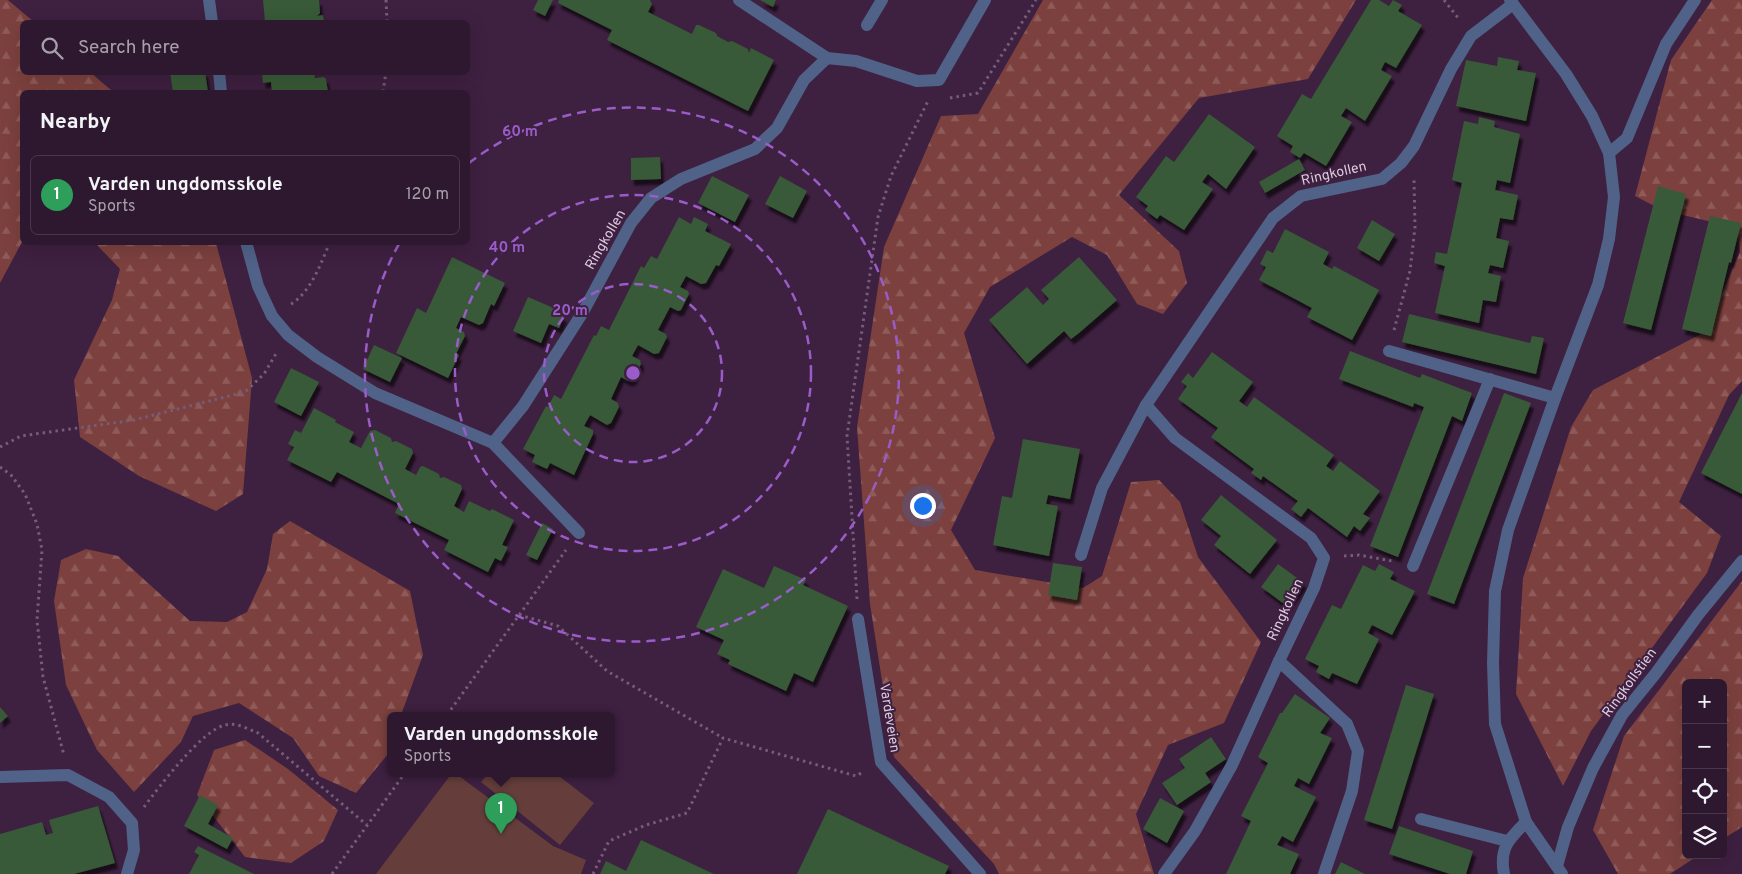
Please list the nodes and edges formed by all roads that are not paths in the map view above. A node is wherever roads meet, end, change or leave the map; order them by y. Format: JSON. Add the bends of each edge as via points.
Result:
{"nodes":[{"id":1,"x":209,"y":0,"type":"edge"},
{"id":2,"x":738,"y":0,"type":"edge"},
{"id":3,"x":882,"y":0,"type":"edge"},
{"id":4,"x":985,"y":0,"type":"edge"},
{"id":5,"x":1695,"y":0,"type":"edge"},
{"id":6,"x":1511,"y":2,"type":"edge"},
{"id":7,"x":212,"y":20,"type":"edge"},
{"id":8,"x":867,"y":25,"type":"dead end"},
{"id":9,"x":827,"y":58,"type":"junction"},
{"id":10,"x":218,"y":75,"type":"edge"},
{"id":11,"x":221,"y":90,"type":"edge"},
{"id":12,"x":1609,"y":153,"type":"junction"},
{"id":13,"x":247,"y":245,"type":"edge"},
{"id":14,"x":1389,"y":351,"type":"road end"},
{"id":15,"x":1490,"y":379,"type":"junction"},
{"id":16,"x":1555,"y":398,"type":"junction"},
{"id":17,"x":1146,"y":405,"type":"junction"},
{"id":18,"x":493,"y":443,"type":"junction"},
{"id":19,"x":578,"y":533,"type":"road end"},
{"id":20,"x":1081,"y":555,"type":"dead end"},
{"id":21,"x":1742,"y":561,"type":"edge"},
{"id":22,"x":1413,"y":566,"type":"road end"},
{"id":23,"x":858,"y":620,"type":"road end"},
{"id":24,"x":1279,"y":661,"type":"junction"},
{"id":25,"x":0,"y":777,"type":"edge"},
{"id":26,"x":1422,"y":819,"type":"dead end"},
{"id":27,"x":1526,"y":822,"type":"junction"},
{"id":28,"x":1507,"y":841,"type":"junction"},
{"id":29,"x":1560,"y":870,"type":"edge"},
{"id":30,"x":127,"y":874,"type":"edge"},
{"id":31,"x":980,"y":874,"type":"edge"},
{"id":32,"x":1164,"y":874,"type":"edge"},
{"id":33,"x":1324,"y":874,"type":"edge"},
{"id":34,"x":1504,"y":874,"type":"edge"}],
"edges":[{"from":1,"to":7,"type":"street"},
{"from":2,"to":9,"type":"street"},
{"from":3,"to":8,"type":"street"},
{"from":4,"to":9,"type":"street","via":[[939,80],[917,81],[856,60]]},
{"from":5,"to":12,"type":"street","via":[[1666,44],[1627,138]]},
{"from":6,"to":12,"type":"street","name":"Ringkollen","via":[[1566,74],[1592,116]]},
{"from":6,"to":17,"type":"street","name":"Ringkollen","via":[[1471,36],[1451,69],[1414,146],[1401,163],[1382,179],[1301,196],[1273,218]]},
{"from":9,"to":18,"type":"street","name":"Ringkollen","via":[[804,80],[777,128],[755,149],[681,178],[651,198],[631,223],[583,312],[523,406]]},
{"from":10,"to":11,"type":"street"},
{"from":12,"to":16,"type":"street","name":"Ringkollen","via":[[1614,196],[1609,239],[1598,285]]},
{"from":13,"to":18,"type":"street","via":[[258,286],[272,316],[288,334],[317,357],[375,393]]},
{"from":14,"to":15,"type":"street"},
{"from":15,"to":16,"type":"street"},
{"from":15,"to":22,"type":"street"},
{"from":16,"to":27,"type":"street","name":"Ringkollen","via":[[1508,530],[1495,592],[1495,724]]},
{"from":17,"to":20,"type":"street","name":"Ringkollen","via":[[1102,488]]},
{"from":17,"to":24,"type":"street","name":"Ringkollen","via":[[1175,438],[1311,538],[1324,558],[1314,588]]},
{"from":18,"to":19,"type":"street"},
{"from":21,"to":29,"type":"street","name":"Ringkollstien","via":[[1622,715],[1593,768],[1568,827]]},
{"from":23,"to":31,"type":"street","name":"Vardeveien","via":[[881,762]]},
{"from":24,"to":32,"type":"street","via":[[1232,765],[1194,831]]},
{"from":24,"to":33,"type":"street","name":"Ringkollen","via":[[1347,724],[1358,752],[1352,791]]},
{"from":25,"to":30,"type":"street","via":[[68,775],[109,797],[132,823],[134,850]]},
{"from":26,"to":28,"type":"street"},
{"from":27,"to":28,"type":"street"},
{"from":27,"to":29,"type":"street","name":"Ringkollen"},
{"from":28,"to":34,"type":"street","via":[[1502,863]]}]}
